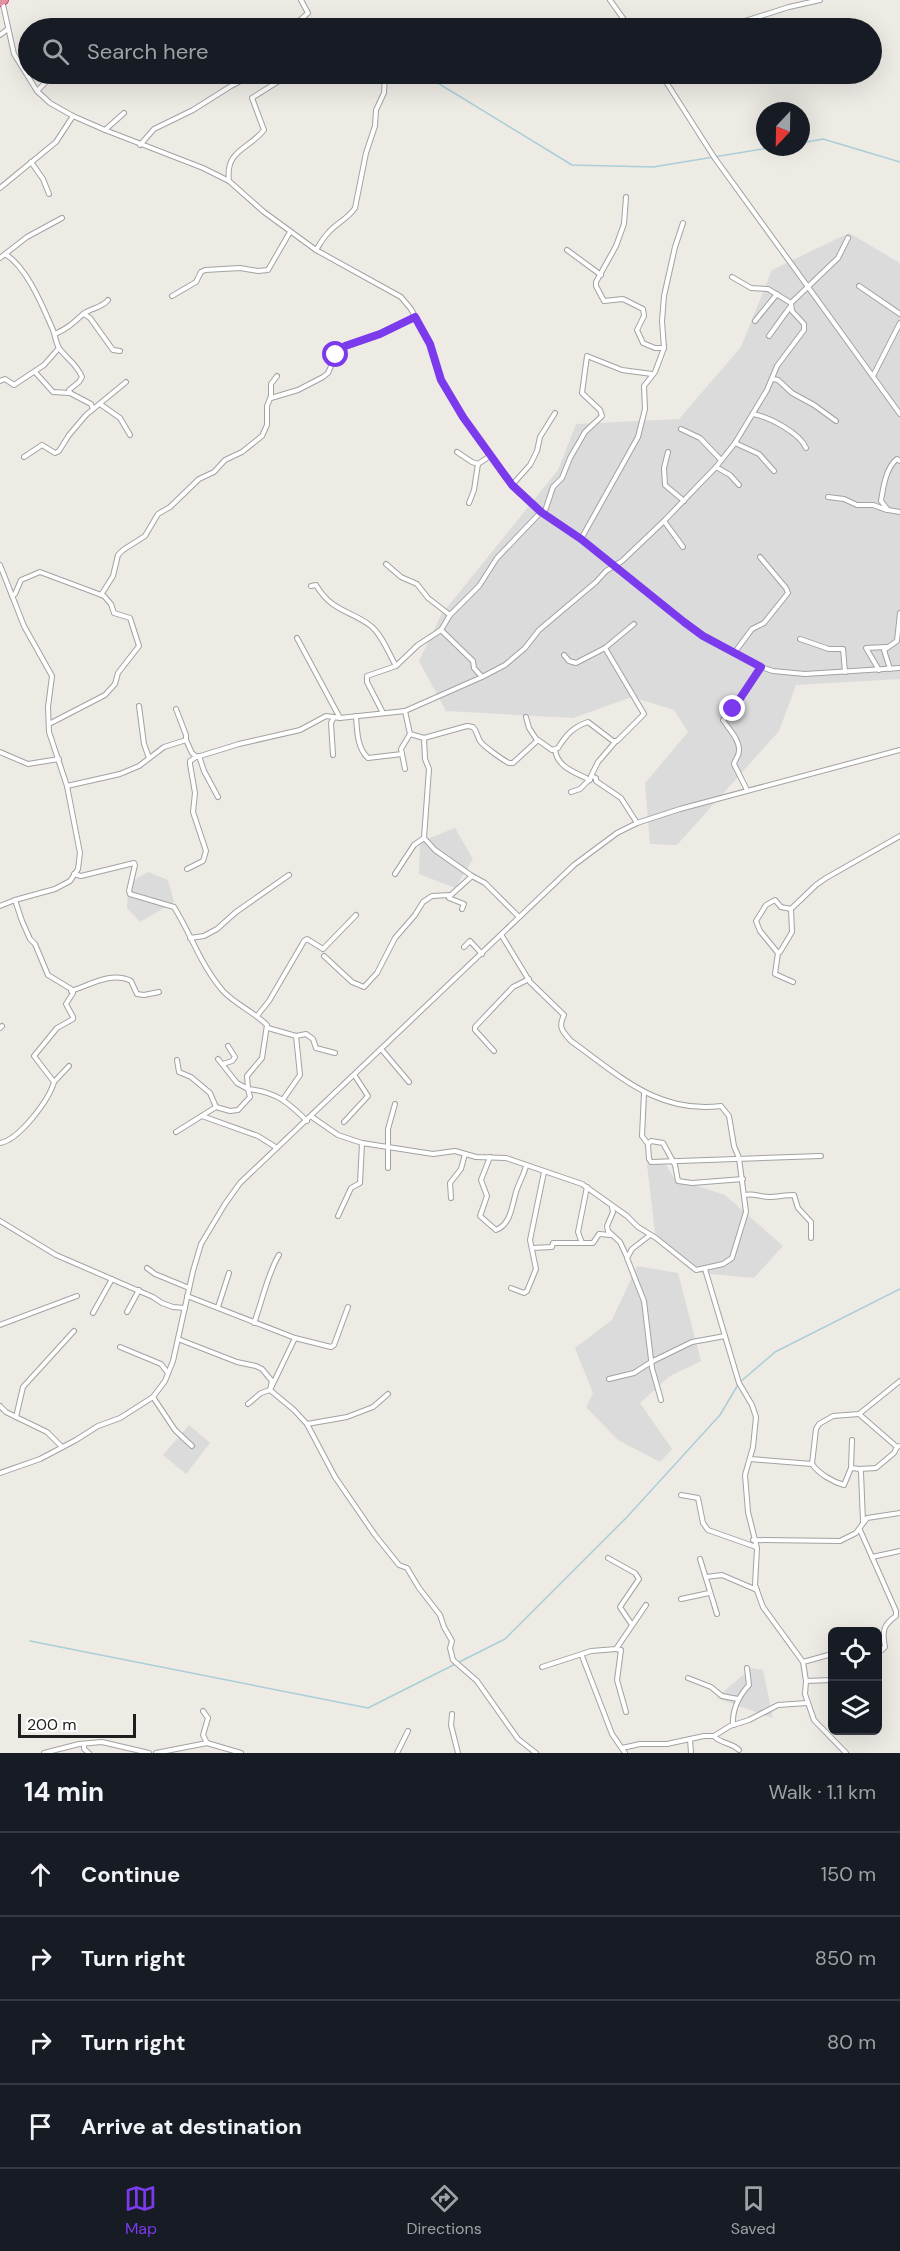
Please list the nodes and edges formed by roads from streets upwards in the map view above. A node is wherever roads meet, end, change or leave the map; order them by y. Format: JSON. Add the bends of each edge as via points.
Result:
{"nodes":[{"id":1,"x":301,"y":0,"type":"edge"},
{"id":2,"x":610,"y":0,"type":"edge"},
{"id":3,"x":820,"y":0,"type":"edge"},
{"id":4,"x":2,"y":1,"type":"edge"},
{"id":5,"x":302,"y":18,"type":"edge"},
{"id":6,"x":623,"y":18,"type":"edge"},
{"id":7,"x":754,"y":18,"type":"edge"},
{"id":8,"x":8,"y":30,"type":"junction"},
{"id":9,"x":0,"y":34,"type":"edge"},
{"id":10,"x":18,"y":60,"type":"edge"},
{"id":11,"x":33,"y":84,"type":"edge"},
{"id":12,"x":44,"y":84,"type":"edge"},
{"id":13,"x":235,"y":84,"type":"edge"},
{"id":14,"x":274,"y":84,"type":"edge"},
{"id":15,"x":384,"y":84,"type":"edge"},
{"id":16,"x":667,"y":84,"type":"edge"},
{"id":17,"x":37,"y":91,"type":"junction"},
{"id":18,"x":124,"y":113,"type":"dead end"},
{"id":19,"x":73,"y":116,"type":"junction"},
{"id":20,"x":105,"y":130,"type":"junction"},
{"id":21,"x":140,"y":145,"type":"junction"},
{"id":22,"x":31,"y":162,"type":"junction"},
{"id":23,"x":229,"y":181,"type":"junction"},
{"id":24,"x":0,"y":189,"type":"edge"},
{"id":25,"x":49,"y":194,"type":"dead end"},
{"id":26,"x":626,"y":198,"type":"dead end"},
{"id":27,"x":62,"y":218,"type":"dead end"},
{"id":28,"x":683,"y":223,"type":"dead end"},
{"id":29,"x":290,"y":232,"type":"junction"},
{"id":30,"x":848,"y":238,"type":"dead end"},
{"id":31,"x":316,"y":250,"type":"junction"},
{"id":32,"x":567,"y":250,"type":"dead end"},
{"id":33,"x":5,"y":254,"type":"junction"},
{"id":34,"x":0,"y":258,"type":"edge"},
{"id":35,"x":601,"y":274,"type":"junction"},
{"id":36,"x":732,"y":277,"type":"dead end"},
{"id":37,"x":809,"y":286,"type":"junction"},
{"id":38,"x":859,"y":286,"type":"dead end"},
{"id":39,"x":777,"y":294,"type":"junction"},
{"id":40,"x":172,"y":296,"type":"dead end"},
{"id":41,"x":108,"y":300,"type":"dead end"},
{"id":42,"x":791,"y":305,"type":"junction"},
{"id":43,"x":83,"y":314,"type":"junction"},
{"id":44,"x":900,"y":314,"type":"edge"},
{"id":45,"x":415,"y":317,"type":"junction"},
{"id":46,"x":755,"y":321,"type":"dead end"},
{"id":47,"x":900,"y":323,"type":"edge"},
{"id":48,"x":55,"y":334,"type":"junction"},
{"id":49,"x":769,"y":336,"type":"dead end"},
{"id":50,"x":59,"y":348,"type":"junction"},
{"id":51,"x":664,"y":348,"type":"junction"},
{"id":52,"x":120,"y":351,"type":"dead end"},
{"id":53,"x":34,"y":372,"type":"junction"},
{"id":54,"x":652,"y":374,"type":"junction"},
{"id":55,"x":277,"y":376,"type":"dead end"},
{"id":56,"x":873,"y":376,"type":"junction"},
{"id":57,"x":773,"y":379,"type":"junction"},
{"id":58,"x":0,"y":381,"type":"edge"},
{"id":59,"x":126,"y":382,"type":"dead end"},
{"id":60,"x":70,"y":393,"type":"junction"},
{"id":61,"x":270,"y":398,"type":"junction"},
{"id":62,"x":100,"y":404,"type":"junction"},
{"id":63,"x":93,"y":409,"type":"junction"},
{"id":64,"x":555,"y":413,"type":"dead end"},
{"id":65,"x":753,"y":414,"type":"junction"},
{"id":66,"x":900,"y":414,"type":"edge"},
{"id":67,"x":836,"y":421,"type":"dead end"},
{"id":68,"x":681,"y":429,"type":"dead end"},
{"id":69,"x":130,"y":435,"type":"dead end"},
{"id":70,"x":735,"y":443,"type":"junction"},
{"id":71,"x":806,"y":448,"type":"dead end"},
{"id":72,"x":457,"y":452,"type":"dead end"},
{"id":73,"x":668,"y":452,"type":"dead end"},
{"id":74,"x":490,"y":456,"type":"junction"},
{"id":75,"x":24,"y":458,"type":"dead end"},
{"id":76,"x":720,"y":460,"type":"junction"},
{"id":77,"x":900,"y":461,"type":"edge"},
{"id":78,"x":478,"y":464,"type":"junction"},
{"id":79,"x":716,"y":467,"type":"junction"},
{"id":80,"x":774,"y":471,"type":"dead end"},
{"id":81,"x":512,"y":485,"type":"junction"},
{"id":82,"x":739,"y":485,"type":"dead end"},
{"id":83,"x":828,"y":497,"type":"dead end"},
{"id":84,"x":684,"y":501,"type":"junction"},
{"id":85,"x":469,"y":503,"type":"dead end"},
{"id":86,"x":888,"y":510,"type":"junction"},
{"id":87,"x":900,"y":512,"type":"edge"},
{"id":88,"x":543,"y":513,"type":"junction"},
{"id":89,"x":664,"y":521,"type":"junction"},
{"id":90,"x":581,"y":539,"type":"junction"},
{"id":91,"x":683,"y":547,"type":"dead end"},
{"id":92,"x":760,"y":557,"type":"dead end"},
{"id":93,"x":386,"y":564,"type":"dead end"},
{"id":94,"x":0,"y":565,"type":"edge"},
{"id":95,"x":613,"y":566,"type":"junction"},
{"id":96,"x":311,"y":586,"type":"dead end"},
{"id":97,"x":101,"y":595,"type":"junction"},
{"id":98,"x":12,"y":596,"type":"junction"},
{"id":99,"x":900,"y":613,"type":"edge"},
{"id":100,"x":450,"y":615,"type":"junction"},
{"id":101,"x":634,"y":624,"type":"dead end"},
{"id":102,"x":441,"y":630,"type":"junction"},
{"id":103,"x":297,"y":638,"type":"dead end"},
{"id":104,"x":800,"y":639,"type":"dead end"},
{"id":105,"x":886,"y":647,"type":"junction"},
{"id":106,"x":605,"y":648,"type":"junction"},
{"id":107,"x":735,"y":652,"type":"junction"},
{"id":108,"x":564,"y":655,"type":"dead end"},
{"id":109,"x":396,"y":666,"type":"junction"},
{"id":110,"x":761,"y":667,"type":"junction"},
{"id":111,"x":900,"y":668,"type":"edge"},
{"id":112,"x":890,"y":669,"type":"junction"},
{"id":113,"x":879,"y":670,"type":"junction"},
{"id":114,"x":846,"y":672,"type":"junction"},
{"id":115,"x":482,"y":678,"type":"junction"},
{"id":116,"x":139,"y":706,"type":"dead end"},
{"id":117,"x":176,"y":709,"type":"dead end"},
{"id":118,"x":405,"y":711,"type":"junction"},
{"id":119,"x":383,"y":713,"type":"junction"},
{"id":120,"x":356,"y":716,"type":"junction"},
{"id":121,"x":333,"y":717,"type":"junction"},
{"id":122,"x":526,"y":717,"type":"dead end"},
{"id":123,"x":340,"y":718,"type":"junction"},
{"id":124,"x":49,"y":724,"type":"junction"},
{"id":125,"x":410,"y":734,"type":"junction"},
{"id":126,"x":424,"y":738,"type":"junction"},
{"id":127,"x":186,"y":740,"type":"junction"},
{"id":128,"x":537,"y":740,"type":"junction"},
{"id":129,"x":616,"y":741,"type":"junction"},
{"id":130,"x":555,"y":750,"type":"junction"},
{"id":131,"x":900,"y":750,"type":"edge"},
{"id":132,"x":0,"y":752,"type":"edge"},
{"id":133,"x":402,"y":754,"type":"junction"},
{"id":134,"x":333,"y":755,"type":"dead end"},
{"id":135,"x":198,"y":757,"type":"junction"},
{"id":136,"x":149,"y":758,"type":"junction"},
{"id":137,"x":59,"y":759,"type":"junction"},
{"id":138,"x":405,"y":769,"type":"dead end"},
{"id":139,"x":591,"y":778,"type":"junction"},
{"id":140,"x":67,"y":786,"type":"junction"},
{"id":141,"x":747,"y":790,"type":"junction"},
{"id":142,"x":571,"y":792,"type":"dead end"},
{"id":143,"x":218,"y":797,"type":"dead end"},
{"id":144,"x":637,"y":823,"type":"junction"},
{"id":145,"x":900,"y":836,"type":"edge"},
{"id":146,"x":424,"y":838,"type":"junction"},
{"id":147,"x":187,"y":869,"type":"dead end"},
{"id":148,"x":74,"y":874,"type":"junction"},
{"id":149,"x":289,"y":874,"type":"dead end"},
{"id":150,"x":396,"y":874,"type":"dead end"},
{"id":151,"x":472,"y":876,"type":"junction"},
{"id":152,"x":450,"y":896,"type":"junction"},
{"id":153,"x":15,"y":900,"type":"junction"},
{"id":154,"x":0,"y":906,"type":"edge"},
{"id":155,"x":462,"y":909,"type":"dead end"},
{"id":156,"x":791,"y":909,"type":"junction"},
{"id":157,"x":356,"y":915,"type":"dead end"},
{"id":158,"x":519,"y":917,"type":"junction"},
{"id":159,"x":501,"y":936,"type":"junction"},
{"id":160,"x":190,"y":938,"type":"junction"},
{"id":161,"x":464,"y":947,"type":"dead end"},
{"id":162,"x":778,"y":953,"type":"junction"},
{"id":163,"x":482,"y":954,"type":"junction"},
{"id":164,"x":324,"y":956,"type":"dead end"},
{"id":165,"x":529,"y":979,"type":"junction"},
{"id":166,"x":794,"y":982,"type":"dead end"},
{"id":167,"x":71,"y":991,"type":"junction"},
{"id":168,"x":159,"y":992,"type":"dead end"},
{"id":169,"x":257,"y":1016,"type":"junction"},
{"id":170,"x":268,"y":1028,"type":"junction"},
{"id":171,"x":297,"y":1036,"type":"junction"},
{"id":172,"x":228,"y":1046,"type":"dead end"},
{"id":173,"x":382,"y":1050,"type":"junction"},
{"id":174,"x":494,"y":1051,"type":"dead end"},
{"id":175,"x":335,"y":1053,"type":"dead end"},
{"id":176,"x":218,"y":1059,"type":"dead end"},
{"id":177,"x":177,"y":1060,"type":"dead end"},
{"id":178,"x":223,"y":1064,"type":"junction"},
{"id":179,"x":69,"y":1066,"type":"dead end"},
{"id":180,"x":355,"y":1076,"type":"junction"},
{"id":181,"x":54,"y":1082,"type":"junction"},
{"id":182,"x":409,"y":1082,"type":"dead end"},
{"id":183,"x":248,"y":1089,"type":"junction"},
{"id":184,"x":644,"y":1093,"type":"junction"},
{"id":185,"x":284,"y":1098,"type":"junction"},
{"id":186,"x":395,"y":1104,"type":"dead end"},
{"id":187,"x":216,"y":1107,"type":"junction"},
{"id":188,"x":202,"y":1116,"type":"junction"},
{"id":189,"x":312,"y":1117,"type":"junction"},
{"id":190,"x":307,"y":1121,"type":"junction"},
{"id":191,"x":344,"y":1122,"type":"dead end"},
{"id":192,"x":176,"y":1132,"type":"dead end"},
{"id":193,"x":0,"y":1143,"type":"edge"},
{"id":194,"x":362,"y":1143,"type":"junction"},
{"id":195,"x":648,"y":1144,"type":"junction"},
{"id":196,"x":390,"y":1146,"type":"junction"},
{"id":197,"x":277,"y":1148,"type":"junction"},
{"id":198,"x":465,"y":1154,"type":"junction"},
{"id":199,"x":821,"y":1156,"type":"dead end"},
{"id":200,"x":490,"y":1157,"type":"junction"},
{"id":201,"x":739,"y":1158,"type":"junction"},
{"id":202,"x":672,"y":1160,"type":"junction"},
{"id":203,"x":526,"y":1166,"type":"junction"},
{"id":204,"x":388,"y":1168,"type":"dead end"},
{"id":205,"x":544,"y":1172,"type":"junction"},
{"id":206,"x":743,"y":1179,"type":"junction"},
{"id":207,"x":587,"y":1187,"type":"junction"},
{"id":208,"x":744,"y":1195,"type":"junction"},
{"id":209,"x":451,"y":1198,"type":"dead end"},
{"id":210,"x":612,"y":1206,"type":"junction"},
{"id":211,"x":338,"y":1216,"type":"dead end"},
{"id":212,"x":0,"y":1221,"type":"edge"},
{"id":213,"x":611,"y":1235,"type":"junction"},
{"id":214,"x":650,"y":1235,"type":"junction"},
{"id":215,"x":811,"y":1238,"type":"dead end"},
{"id":216,"x":582,"y":1243,"type":"junction"},
{"id":217,"x":532,"y":1248,"type":"junction"},
{"id":218,"x":279,"y":1255,"type":"dead end"},
{"id":219,"x":627,"y":1258,"type":"junction"},
{"id":220,"x":147,"y":1268,"type":"dead end"},
{"id":221,"x":705,"y":1269,"type":"junction"},
{"id":222,"x":229,"y":1272,"type":"dead end"},
{"id":223,"x":112,"y":1279,"type":"junction"},
{"id":224,"x":189,"y":1288,"type":"junction"},
{"id":225,"x":511,"y":1288,"type":"dead end"},
{"id":226,"x":138,"y":1290,"type":"junction"},
{"id":227,"x":76,"y":1296,"type":"dead end"},
{"id":228,"x":188,"y":1296,"type":"junction"},
{"id":229,"x":218,"y":1307,"type":"junction"},
{"id":230,"x":348,"y":1307,"type":"dead end"},
{"id":231,"x":185,"y":1308,"type":"junction"},
{"id":232,"x":127,"y":1312,"type":"dead end"},
{"id":233,"x":93,"y":1313,"type":"dead end"},
{"id":234,"x":254,"y":1323,"type":"junction"},
{"id":235,"x":0,"y":1325,"type":"edge"},
{"id":236,"x":74,"y":1331,"type":"dead end"},
{"id":237,"x":286,"y":1335,"type":"junction"},
{"id":238,"x":724,"y":1336,"type":"junction"},
{"id":239,"x":295,"y":1338,"type":"junction"},
{"id":240,"x":178,"y":1339,"type":"junction"},
{"id":241,"x":291,"y":1345,"type":"junction"},
{"id":242,"x":120,"y":1347,"type":"dead end"},
{"id":243,"x":651,"y":1362,"type":"junction"},
{"id":244,"x":169,"y":1373,"type":"junction"},
{"id":245,"x":609,"y":1379,"type":"dead end"},
{"id":246,"x":900,"y":1381,"type":"edge"},
{"id":247,"x":270,"y":1390,"type":"junction"},
{"id":248,"x":388,"y":1394,"type":"dead end"},
{"id":249,"x":153,"y":1397,"type":"junction"},
{"id":250,"x":661,"y":1400,"type":"dead end"},
{"id":251,"x":248,"y":1404,"type":"dead end"},
{"id":252,"x":0,"y":1406,"type":"edge"},
{"id":253,"x":859,"y":1414,"type":"junction"},
{"id":254,"x":16,"y":1417,"type":"junction"},
{"id":255,"x":307,"y":1424,"type":"junction"},
{"id":256,"x":852,"y":1440,"type":"dead end"},
{"id":257,"x":192,"y":1446,"type":"dead end"},
{"id":258,"x":62,"y":1447,"type":"junction"},
{"id":259,"x":899,"y":1447,"type":"edge"},
{"id":260,"x":750,"y":1459,"type":"junction"},
{"id":261,"x":812,"y":1464,"type":"junction"},
{"id":262,"x":851,"y":1468,"type":"junction"},
{"id":263,"x":860,"y":1469,"type":"junction"},
{"id":264,"x":0,"y":1473,"type":"edge"},
{"id":265,"x":681,"y":1495,"type":"dead end"},
{"id":266,"x":900,"y":1513,"type":"edge"},
{"id":267,"x":863,"y":1523,"type":"junction"},
{"id":268,"x":860,"y":1530,"type":"junction"},
{"id":269,"x":753,"y":1539,"type":"junction"},
{"id":270,"x":757,"y":1548,"type":"junction"},
{"id":271,"x":900,"y":1551,"type":"edge"},
{"id":272,"x":873,"y":1557,"type":"junction"},
{"id":273,"x":608,"y":1558,"type":"dead end"},
{"id":274,"x":700,"y":1558,"type":"dead end"},
{"id":275,"x":706,"y":1577,"type":"junction"},
{"id":276,"x":757,"y":1590,"type":"junction"},
{"id":277,"x":709,"y":1593,"type":"junction"},
{"id":278,"x":681,"y":1599,"type":"dead end"},
{"id":279,"x":646,"y":1605,"type":"dead end"},
{"id":280,"x":717,"y":1614,"type":"dead end"},
{"id":281,"x":632,"y":1625,"type":"junction"},
{"id":282,"x":882,"y":1633,"type":"edge"},
{"id":283,"x":882,"y":1633,"type":"edge"},
{"id":284,"x":616,"y":1649,"type":"junction"},
{"id":285,"x":882,"y":1650,"type":"edge"},
{"id":286,"x":828,"y":1655,"type":"edge"},
{"id":287,"x":582,"y":1656,"type":"junction"},
{"id":288,"x":803,"y":1662,"type":"junction"},
{"id":289,"x":542,"y":1667,"type":"dead end"},
{"id":290,"x":747,"y":1668,"type":"dead end"},
{"id":291,"x":688,"y":1678,"type":"dead end"},
{"id":292,"x":828,"y":1680,"type":"edge"},
{"id":293,"x":806,"y":1681,"type":"junction"},
{"id":294,"x":738,"y":1699,"type":"junction"},
{"id":295,"x":807,"y":1703,"type":"junction"},
{"id":296,"x":203,"y":1711,"type":"dead end"},
{"id":297,"x":626,"y":1712,"type":"dead end"},
{"id":298,"x":452,"y":1713,"type":"dead end"},
{"id":299,"x":733,"y":1725,"type":"junction"},
{"id":300,"x":408,"y":1731,"type":"dead end"},
{"id":301,"x":714,"y":1736,"type":"junction"},
{"id":302,"x":690,"y":1739,"type":"junction"},
{"id":303,"x":207,"y":1743,"type":"junction"},
{"id":304,"x":84,"y":1744,"type":"junction"},
{"id":305,"x":622,"y":1748,"type":"junction"},
{"id":306,"x":739,"y":1750,"type":"dead end"},
{"id":307,"x":44,"y":1753,"type":"edge"},
{"id":308,"x":89,"y":1753,"type":"edge"},
{"id":309,"x":149,"y":1753,"type":"edge"},
{"id":310,"x":156,"y":1753,"type":"edge"},
{"id":311,"x":241,"y":1753,"type":"edge"},
{"id":312,"x":398,"y":1753,"type":"edge"},
{"id":313,"x":458,"y":1753,"type":"edge"},
{"id":314,"x":536,"y":1753,"type":"edge"},
{"id":315,"x":625,"y":1753,"type":"edge"},
{"id":316,"x":691,"y":1753,"type":"edge"},
{"id":317,"x":846,"y":1753,"type":"edge"}],
"edges":[{"from":1,"to":5,"type":"street","via":[[308,13]]},
{"from":2,"to":6,"type":"street"},
{"from":3,"to":7,"type":"street"},
{"from":4,"to":8,"type":"street"},
{"from":8,"to":9,"type":"street"},
{"from":8,"to":10,"type":"street"},
{"from":11,"to":17,"type":"street"},
{"from":12,"to":17,"type":"street"},
{"from":13,"to":21,"type":"street","via":[[154,129]]},
{"from":14,"to":23,"type":"street","via":[[252,98],[264,130],[233,157],[227,168]]},
{"from":15,"to":31,"type":"street","via":[[355,208]]},
{"from":16,"to":37,"type":"street","via":[[714,157]]},
{"from":17,"to":19,"type":"street"},
{"from":18,"to":20,"type":"street"},
{"from":19,"to":20,"type":"street"},
{"from":19,"to":22,"type":"street","via":[[56,142]]},
{"from":20,"to":21,"type":"street"},
{"from":21,"to":23,"type":"street"},
{"from":22,"to":24,"type":"street"},
{"from":22,"to":25,"type":"street"},
{"from":23,"to":29,"type":"street"},
{"from":26,"to":35,"type":"street","via":[[624,224]]},
{"from":27,"to":33,"type":"street"},
{"from":28,"to":51,"type":"street","via":[[663,296]]},
{"from":29,"to":31,"type":"street"},
{"from":29,"to":40,"type":"street","via":[[268,270],[205,270],[196,282]]},
{"from":30,"to":37,"type":"street","via":[[838,258]]},
{"from":31,"to":45,"type":"street","via":[[400,297]]},
{"from":32,"to":35,"type":"street"},
{"from":33,"to":34,"type":"street"},
{"from":33,"to":48,"type":"street","via":[[27,279]]},
{"from":35,"to":51,"type":"street","via":[[596,286],[604,301],[622,299],[643,309],[637,330],[643,343]]},
{"from":36,"to":39,"type":"street","via":[[751,288]]},
{"from":37,"to":42,"type":"street"},
{"from":37,"to":56,"type":"street"},
{"from":38,"to":44,"type":"street"},
{"from":39,"to":42,"type":"street"},
{"from":39,"to":46,"type":"street"},
{"from":41,"to":43,"type":"street"},
{"from":42,"to":49,"type":"street"},
{"from":42,"to":57,"type":"street","via":[[804,330],[777,366]]},
{"from":43,"to":48,"type":"street","via":[[70,327]]},
{"from":43,"to":52,"type":"street","via":[[113,350]]},
{"from":45,"to":61,"type":"street","via":[[345,346],[323,377]]},
{"from":45,"to":74,"type":"street","via":[[430,344],[441,380]]},
{"from":47,"to":56,"type":"street"},
{"from":48,"to":50,"type":"street"},
{"from":50,"to":53,"type":"street"},
{"from":50,"to":60,"type":"street","via":[[82,377]]},
{"from":51,"to":54,"type":"street"},
{"from":53,"to":58,"type":"street","via":[[14,385],[5,379]]},
{"from":53,"to":60,"type":"street","via":[[53,392]]},
{"from":54,"to":88,"type":"street","via":[[622,370],[587,356],[582,393],[602,416],[585,432],[562,478],[553,487]]},
{"from":54,"to":90,"type":"street","via":[[644,386],[645,409],[638,437]]},
{"from":55,"to":61,"type":"street","via":[[270,384]]},
{"from":56,"to":66,"type":"street"},
{"from":57,"to":65,"type":"street"},
{"from":57,"to":67,"type":"street"},
{"from":59,"to":62,"type":"street"},
{"from":60,"to":63,"type":"street"},
{"from":61,"to":97,"type":"street","via":[[262,436],[199,479],[158,514],[145,536],[118,555],[113,576]]},
{"from":62,"to":63,"type":"street"},
{"from":62,"to":69,"type":"street","via":[[120,418]]},
{"from":63,"to":75,"type":"street","via":[[59,451],[55,453],[42,445]]},
{"from":64,"to":81,"type":"street","via":[[540,437],[530,465]]},
{"from":65,"to":70,"type":"street"},
{"from":65,"to":71,"type":"street","via":[[781,425]]},
{"from":68,"to":76,"type":"street","via":[[700,438]]},
{"from":70,"to":76,"type":"street"},
{"from":70,"to":80,"type":"street","via":[[759,454]]},
{"from":72,"to":78,"type":"street"},
{"from":73,"to":84,"type":"street","via":[[665,485]]},
{"from":74,"to":78,"type":"street"},
{"from":74,"to":81,"type":"street"},
{"from":76,"to":79,"type":"street"},
{"from":77,"to":86,"type":"street","via":[[893,462],[882,492],[881,501]]},
{"from":78,"to":85,"type":"street"},
{"from":79,"to":82,"type":"street"},
{"from":79,"to":84,"type":"street"},
{"from":81,"to":88,"type":"street"},
{"from":83,"to":86,"type":"street"},
{"from":84,"to":89,"type":"street"},
{"from":86,"to":87,"type":"street"},
{"from":88,"to":90,"type":"street"},
{"from":88,"to":100,"type":"street","via":[[497,558],[468,599]]},
{"from":89,"to":91,"type":"street"},
{"from":89,"to":95,"type":"street"},
{"from":90,"to":95,"type":"street"},
{"from":92,"to":107,"type":"street","via":[[788,592]]},
{"from":93,"to":100,"type":"street","via":[[417,584]]},
{"from":94,"to":98,"type":"street"},
{"from":95,"to":107,"type":"street","via":[[697,631]]},
{"from":95,"to":115,"type":"street","via":[[539,630],[525,648]]},
{"from":96,"to":109,"type":"street","via":[[316,585],[333,606],[373,628]]},
{"from":97,"to":98,"type":"street","via":[[40,572],[21,580]]},
{"from":97,"to":124,"type":"street","via":[[109,600],[114,613],[130,618],[139,646],[105,695]]},
{"from":98,"to":124,"type":"street","via":[[52,676]]},
{"from":99,"to":105,"type":"street","via":[[897,641]]},
{"from":100,"to":102,"type":"street"},
{"from":101,"to":106,"type":"street"},
{"from":102,"to":109,"type":"street"},
{"from":102,"to":115,"type":"street","via":[[473,661]]},
{"from":103,"to":123,"type":"street"},
{"from":104,"to":114,"type":"street","via":[[829,649],[843,649]]},
{"from":105,"to":112,"type":"street"},
{"from":105,"to":113,"type":"street","via":[[866,648]]},
{"from":106,"to":108,"type":"street","via":[[576,663]]},
{"from":106,"to":129,"type":"street","via":[[644,714]]},
{"from":107,"to":110,"type":"street"},
{"from":109,"to":119,"type":"street","via":[[366,678]]},
{"from":110,"to":114,"type":"street","via":[[786,673]]},
{"from":110,"to":141,"type":"street","via":[[723,720],[739,747],[734,764]]},
{"from":111,"to":112,"type":"street"},
{"from":112,"to":113,"type":"street"},
{"from":113,"to":114,"type":"street"},
{"from":115,"to":118,"type":"street"},
{"from":116,"to":136,"type":"street"},
{"from":117,"to":127,"type":"street"},
{"from":118,"to":119,"type":"street"},
{"from":118,"to":125,"type":"street"},
{"from":119,"to":120,"type":"street"},
{"from":120,"to":123,"type":"street"},
{"from":120,"to":133,"type":"street","via":[[361,750],[368,758]]},
{"from":121,"to":123,"type":"street"},
{"from":121,"to":134,"type":"street"},
{"from":121,"to":135,"type":"street","via":[[300,730]]},
{"from":122,"to":128,"type":"street"},
{"from":124,"to":137,"type":"street"},
{"from":125,"to":126,"type":"street"},
{"from":125,"to":133,"type":"street","via":[[401,748]]},
{"from":126,"to":128,"type":"street","via":[[473,727],[487,750],[509,763]]},
{"from":126,"to":146,"type":"street","via":[[429,769]]},
{"from":127,"to":135,"type":"street"},
{"from":127,"to":136,"type":"street","via":[[164,747]]},
{"from":128,"to":130,"type":"street"},
{"from":129,"to":130,"type":"street","via":[[588,722],[566,735]]},
{"from":129,"to":139,"type":"street","via":[[598,762]]},
{"from":130,"to":139,"type":"street","via":[[557,760],[566,768]]},
{"from":131,"to":141,"type":"street"},
{"from":132,"to":137,"type":"street","via":[[28,764]]},
{"from":133,"to":138,"type":"street"},
{"from":135,"to":143,"type":"street"},
{"from":135,"to":147,"type":"street","via":[[189,764],[195,793],[192,807],[206,851],[203,861]]},
{"from":136,"to":140,"type":"street","via":[[120,774]]},
{"from":137,"to":140,"type":"street"},
{"from":139,"to":142,"type":"street"},
{"from":139,"to":144,"type":"street","via":[[621,798]]},
{"from":140,"to":148,"type":"street","via":[[80,854]]},
{"from":141,"to":144,"type":"street"},
{"from":144,"to":158,"type":"street","via":[[598,846]]},
{"from":145,"to":156,"type":"street","via":[[826,878]]},
{"from":146,"to":150,"type":"street","via":[[414,845]]},
{"from":146,"to":151,"type":"street"},
{"from":148,"to":153,"type":"street","via":[[55,890]]},
{"from":148,"to":160,"type":"street","via":[[81,876],[134,863],[130,894],[174,907]]},
{"from":149,"to":160,"type":"street","via":[[218,929]]},
{"from":151,"to":152,"type":"street"},
{"from":151,"to":158,"type":"street","via":[[485,883]]},
{"from":152,"to":155,"type":"street","via":[[464,904]]},
{"from":152,"to":164,"type":"street","via":[[432,896],[423,902],[364,987],[352,982]]},
{"from":153,"to":154,"type":"street"},
{"from":153,"to":167,"type":"street","via":[[48,975]]},
{"from":156,"to":162,"type":"street","via":[[792,932]]},
{"from":156,"to":162,"type":"street","via":[[781,908],[775,900],[766,904],[756,921]]},
{"from":157,"to":169,"type":"street","via":[[322,950],[304,940]]},
{"from":158,"to":159,"type":"street"},
{"from":159,"to":163,"type":"street"},
{"from":159,"to":165,"type":"street"},
{"from":160,"to":169,"type":"street","via":[[225,993]]},
{"from":161,"to":163,"type":"street","via":[[470,941]]},
{"from":162,"to":166,"type":"street","via":[[775,974]]},
{"from":163,"to":173,"type":"street"},
{"from":165,"to":174,"type":"street","via":[[513,987],[475,1027]]},
{"from":165,"to":184,"type":"street","via":[[564,1015],[560,1023],[571,1041]]},
{"from":167,"to":168,"type":"street","via":[[120,977],[131,981],[137,994]]},
{"from":167,"to":181,"type":"street","via":[[66,1004],[73,1019],[57,1028],[34,1056]]},
{"from":169,"to":170,"type":"street"},
{"from":170,"to":171,"type":"street"},
{"from":170,"to":183,"type":"street","via":[[262,1058],[247,1076]]},
{"from":171,"to":175,"type":"street","via":[[306,1034],[316,1048]]},
{"from":171,"to":185,"type":"street","via":[[300,1075]]},
{"from":172,"to":178,"type":"street","via":[[235,1057]]},
{"from":173,"to":180,"type":"street"},
{"from":173,"to":182,"type":"street"},
{"from":176,"to":178,"type":"street"},
{"from":177,"to":187,"type":"street","via":[[179,1072],[210,1093]]},
{"from":178,"to":183,"type":"street","via":[[237,1083]]},
{"from":179,"to":181,"type":"street"},
{"from":180,"to":189,"type":"street"},
{"from":180,"to":191,"type":"street","via":[[368,1096]]},
{"from":181,"to":193,"type":"street","via":[[39,1110],[13,1136]]},
{"from":183,"to":185,"type":"street"},
{"from":183,"to":187,"type":"street","via":[[250,1097],[238,1110]]},
{"from":184,"to":195,"type":"street","via":[[642,1136]]},
{"from":184,"to":201,"type":"street","via":[[679,1106],[721,1106],[729,1116]]},
{"from":185,"to":190,"type":"street"},
{"from":186,"to":196,"type":"street","via":[[388,1129]]},
{"from":187,"to":188,"type":"street"},
{"from":188,"to":192,"type":"street"},
{"from":188,"to":197,"type":"street","via":[[258,1136]]},
{"from":189,"to":190,"type":"street"},
{"from":189,"to":194,"type":"street","via":[[338,1135]]},
{"from":190,"to":197,"type":"street"},
{"from":194,"to":196,"type":"street"},
{"from":194,"to":211,"type":"street","via":[[360,1183],[351,1188]]},
{"from":195,"to":202,"type":"street","via":[[663,1143]]},
{"from":195,"to":202,"type":"street","via":[[651,1161]]},
{"from":196,"to":198,"type":"street","via":[[433,1154]]},
{"from":196,"to":204,"type":"street"},
{"from":197,"to":224,"type":"street","via":[[240,1183],[225,1204],[201,1244]]},
{"from":198,"to":200,"type":"street"},
{"from":198,"to":209,"type":"street","via":[[461,1169],[450,1183]]},
{"from":199,"to":201,"type":"street"},
{"from":200,"to":203,"type":"street"},
{"from":200,"to":203,"type":"street","via":[[481,1180],[487,1196],[480,1216],[496,1230],[512,1212]]},
{"from":201,"to":202,"type":"street"},
{"from":201,"to":206,"type":"street"},
{"from":202,"to":206,"type":"street","via":[[678,1181]]},
{"from":203,"to":205,"type":"street"},
{"from":205,"to":207,"type":"street"},
{"from":205,"to":217,"type":"street","via":[[530,1240]]},
{"from":206,"to":208,"type":"street"},
{"from":207,"to":210,"type":"street"},
{"from":207,"to":216,"type":"street","via":[[578,1232]]},
{"from":208,"to":215,"type":"street","via":[[794,1195],[798,1208],[811,1222]]},
{"from":208,"to":221,"type":"street","via":[[746,1212],[732,1258]]},
{"from":210,"to":213,"type":"street","via":[[607,1226]]},
{"from":210,"to":214,"type":"street"},
{"from":212,"to":223,"type":"street","via":[[56,1255]]},
{"from":213,"to":216,"type":"street","via":[[599,1234],[593,1243]]},
{"from":213,"to":219,"type":"street","via":[[620,1242]]},
{"from":214,"to":219,"type":"street"},
{"from":214,"to":221,"type":"street","via":[[692,1268]]},
{"from":216,"to":217,"type":"street"},
{"from":217,"to":225,"type":"street","via":[[536,1269],[529,1289],[524,1293]]},
{"from":218,"to":234,"type":"street"},
{"from":219,"to":243,"type":"street","via":[[644,1301]]},
{"from":220,"to":224,"type":"street"},
{"from":221,"to":238,"type":"street"},
{"from":222,"to":229,"type":"street"},
{"from":223,"to":226,"type":"street"},
{"from":223,"to":233,"type":"street"},
{"from":224,"to":228,"type":"street"},
{"from":226,"to":231,"type":"street","via":[[162,1303]]},
{"from":226,"to":232,"type":"street"},
{"from":227,"to":235,"type":"street"},
{"from":228,"to":229,"type":"street"},
{"from":228,"to":231,"type":"street"},
{"from":229,"to":234,"type":"street"},
{"from":230,"to":239,"type":"street","via":[[331,1347]]},
{"from":231,"to":240,"type":"street"},
{"from":234,"to":237,"type":"street"},
{"from":236,"to":254,"type":"street","via":[[23,1387]]},
{"from":237,"to":239,"type":"street"},
{"from":237,"to":241,"type":"street"},
{"from":238,"to":243,"type":"street","via":[[692,1342]]},
{"from":238,"to":260,"type":"street","via":[[739,1383],[756,1417]]},
{"from":239,"to":241,"type":"street"},
{"from":240,"to":244,"type":"street"},
{"from":240,"to":247,"type":"street","via":[[262,1369],[272,1381]]},
{"from":241,"to":247,"type":"street"},
{"from":242,"to":244,"type":"street","via":[[161,1364]]},
{"from":243,"to":245,"type":"street","via":[[634,1373]]},
{"from":243,"to":250,"type":"street"},
{"from":244,"to":249,"type":"street"},
{"from":246,"to":253,"type":"street"},
{"from":247,"to":251,"type":"street"},
{"from":247,"to":255,"type":"street"},
{"from":248,"to":255,"type":"street","via":[[373,1407],[340,1419]]},
{"from":249,"to":257,"type":"street","via":[[175,1430]]},
{"from":249,"to":258,"type":"street"},
{"from":252,"to":254,"type":"street"},
{"from":253,"to":259,"type":"street"},
{"from":253,"to":261,"type":"street","via":[[833,1416],[819,1424]]},
{"from":254,"to":258,"type":"street","via":[[47,1432]]},
{"from":255,"to":314,"type":"street","via":[[357,1510],[399,1565],[407,1568],[440,1615],[453,1641],[453,1660],[477,1681],[518,1738]]},
{"from":256,"to":262,"type":"street"},
{"from":258,"to":264,"type":"street"},
{"from":259,"to":263,"type":"street","via":[[876,1468]]},
{"from":260,"to":261,"type":"street"},
{"from":260,"to":269,"type":"street","via":[[745,1490]]},
{"from":261,"to":262,"type":"street","via":[[844,1485]]},
{"from":262,"to":263,"type":"street"},
{"from":263,"to":267,"type":"street"},
{"from":265,"to":270,"type":"street","via":[[698,1498],[708,1530]]},
{"from":266,"to":267,"type":"street","via":[[867,1518]]},
{"from":267,"to":268,"type":"street"},
{"from":268,"to":269,"type":"street","via":[[840,1541]]},
{"from":268,"to":272,"type":"street"},
{"from":269,"to":270,"type":"street"},
{"from":270,"to":276,"type":"street"},
{"from":271,"to":272,"type":"street"},
{"from":272,"to":283,"type":"street","via":[[896,1611]]},
{"from":273,"to":281,"type":"street","via":[[639,1579],[620,1607]]},
{"from":274,"to":275,"type":"street"},
{"from":275,"to":276,"type":"street","via":[[726,1576]]},
{"from":275,"to":277,"type":"street"},
{"from":276,"to":288,"type":"street","via":[[763,1607]]},
{"from":277,"to":278,"type":"street"},
{"from":277,"to":280,"type":"street"},
{"from":279,"to":281,"type":"street"},
{"from":281,"to":284,"type":"street"},
{"from":282,"to":285,"type":"street"},
{"from":284,"to":287,"type":"street","via":[[591,1651]]},
{"from":284,"to":297,"type":"street","via":[[622,1654],[617,1680]]},
{"from":286,"to":288,"type":"street"},
{"from":287,"to":289,"type":"street"},
{"from":287,"to":305,"type":"street","via":[[612,1734]]},
{"from":288,"to":293,"type":"street"},
{"from":290,"to":294,"type":"street","via":[[749,1685]]},
{"from":291,"to":294,"type":"street","via":[[722,1696]]},
{"from":292,"to":293,"type":"street"},
{"from":293,"to":295,"type":"street"},
{"from":294,"to":299,"type":"street"},
{"from":295,"to":299,"type":"street","via":[[778,1705]]},
{"from":295,"to":317,"type":"street","via":[[814,1720]]},
{"from":296,"to":303,"type":"street","via":[[208,1718],[203,1735]]},
{"from":298,"to":313,"type":"street"},
{"from":299,"to":301,"type":"street"},
{"from":300,"to":312,"type":"street"},
{"from":301,"to":302,"type":"street"},
{"from":301,"to":306,"type":"street"},
{"from":302,"to":305,"type":"street"},
{"from":302,"to":316,"type":"street"},
{"from":303,"to":310,"type":"street"},
{"from":303,"to":311,"type":"street"},
{"from":304,"to":307,"type":"street"},
{"from":304,"to":308,"type":"street"},
{"from":304,"to":309,"type":"street","via":[[102,1742]]},
{"from":305,"to":315,"type":"street"}]}
